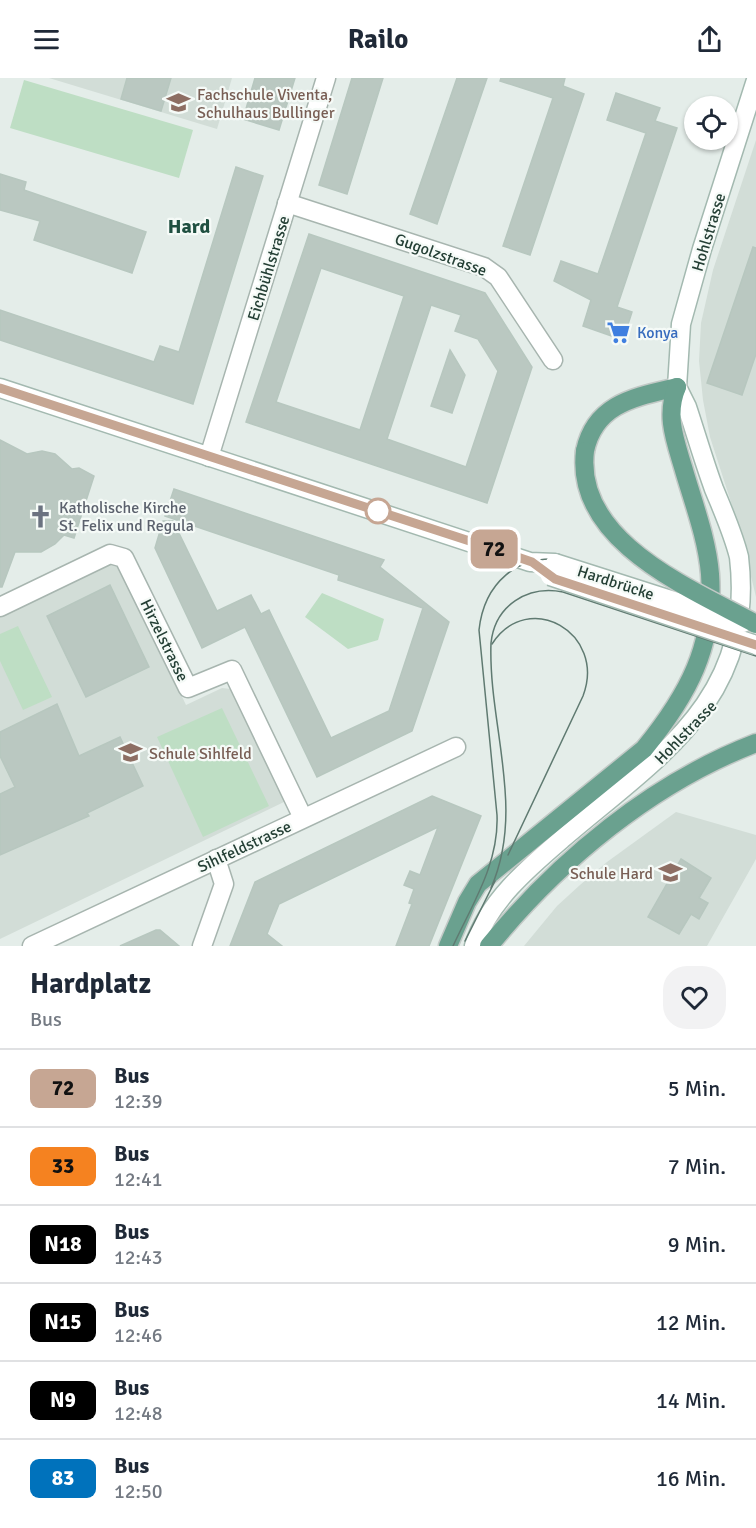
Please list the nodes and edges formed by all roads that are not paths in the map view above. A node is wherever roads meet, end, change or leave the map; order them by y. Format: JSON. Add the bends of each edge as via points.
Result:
{"nodes":[{"id":1,"x":326,"y":78,"type":"edge"},
{"id":2,"x":756,"y":80,"type":"edge"},
{"id":3,"x":287,"y":203,"type":"junction"},
{"id":4,"x":553,"y":360,"type":"dead end"},
{"id":5,"x":677,"y":387,"type":"junction"},
{"id":6,"x":0,"y":388,"type":"edge"},
{"id":7,"x":209,"y":457,"type":"junction"},
{"id":8,"x":553,"y":569,"type":"junction"},
{"id":9,"x":0,"y":607,"type":"edge"},
{"id":10,"x":756,"y":626,"type":"edge"},
{"id":11,"x":756,"y":645,"type":"edge"},
{"id":12,"x":756,"y":743,"type":"edge"},
{"id":13,"x":456,"y":747,"type":"dead end"},
{"id":14,"x":303,"y":818,"type":"junction"},
{"id":15,"x":216,"y":859,"type":"junction"},
{"id":16,"x":32,"y":946,"type":"edge"},
{"id":17,"x":202,"y":946,"type":"edge"},
{"id":18,"x":448,"y":946,"type":"edge"},
{"id":19,"x":474,"y":946,"type":"edge"},
{"id":20,"x":489,"y":946,"type":"edge"}],
"edges":[{"from":1,"to":3,"type":"street","name":"Eichbühlstrasse"},
{"from":2,"to":5,"type":"street","name":"Hohlstrasse","via":[[681,324]]},
{"from":3,"to":4,"type":"street","name":"Gugolzstrasse","via":[[484,267],[498,277]]},
{"from":3,"to":7,"type":"street","name":"Eichbühlstrasse"},
{"from":5,"to":10,"type":"main road","name":"Hardbrücke","bridge":true,"via":[[628,400],[610,408],[596,423],[585,451],[584,472],[591,496],[621,539],[669,578]]},
{"from":5,"to":18,"type":"main road","name":"Hohlstrasse","via":[[671,406],[673,432],[710,575],[705,633],[696,673],[644,749],[478,884]]},
{"from":5,"to":19,"type":"street","name":"Hohlstrasse","via":[[739,558],[746,603],[739,656],[725,686],[699,721],[522,876],[484,921]]},
{"from":6,"to":7,"type":"street","name":"Hardbrücke"},
{"from":7,"to":8,"type":"street","name":"Hardbrücke"},
{"from":8,"to":10,"type":"street","name":"Hardbrücke","bridge":true},
{"from":8,"to":11,"type":"street","name":"Hardbrücke","bridge":true},
{"from":9,"to":14,"type":"street","name":"Hirzelstrasse","via":[[110,554],[124,558],[188,688],[232,670]]},
{"from":12,"to":20,"type":"main road","via":[[651,799],[576,855]]},
{"from":13,"to":14,"type":"street","name":"Sihlfeldstrasse"},
{"from":14,"to":15,"type":"street","name":"Sihlfeldstrasse"},
{"from":15,"to":16,"type":"street","name":"Sihlfeldstrasse"},
{"from":15,"to":17,"type":"street","via":[[224,884]]}]}
